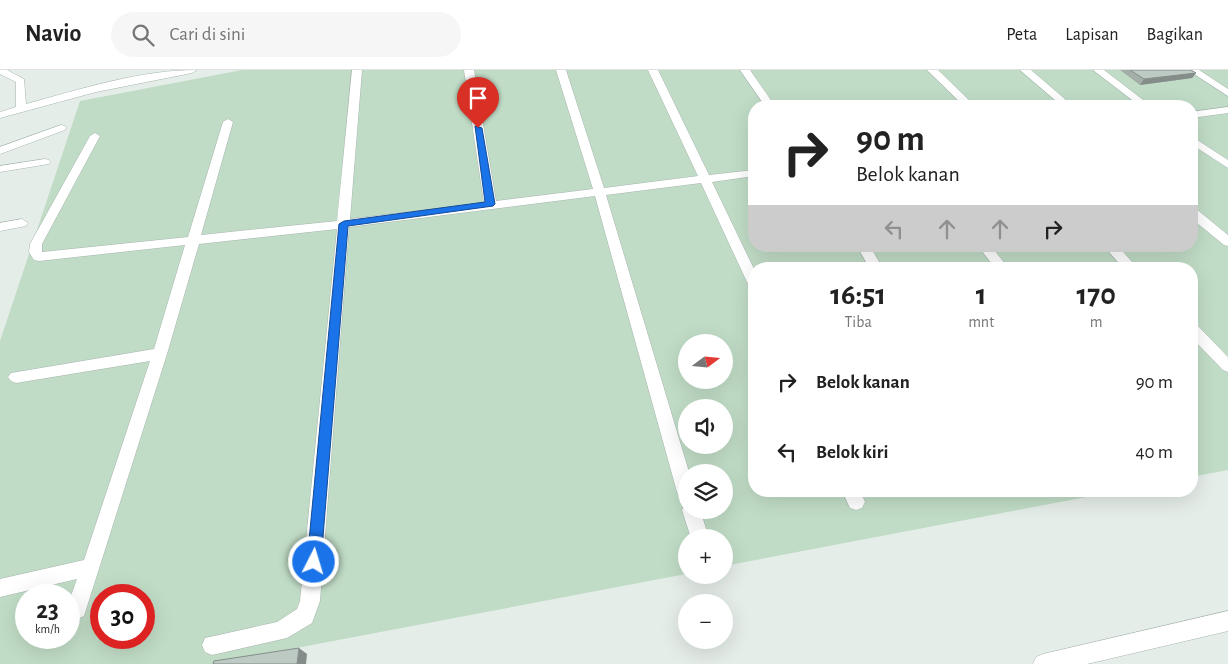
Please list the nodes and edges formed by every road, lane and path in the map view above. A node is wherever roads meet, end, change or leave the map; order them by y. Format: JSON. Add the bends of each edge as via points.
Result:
{"nodes":[{"id":1,"x":0,"y":70,"type":"edge"},
{"id":2,"x":192,"y":70,"type":"edge"},
{"id":3,"x":358,"y":70,"type":"edge"},
{"id":4,"x":469,"y":70,"type":"edge"},
{"id":5,"x":561,"y":70,"type":"edge"},
{"id":6,"x":653,"y":70,"type":"edge"},
{"id":7,"x":745,"y":70,"type":"edge"},
{"id":8,"x":932,"y":70,"type":"edge"},
{"id":9,"x":1025,"y":70,"type":"edge"},
{"id":10,"x":1098,"y":70,"type":"edge"},
{"id":11,"x":1193,"y":70,"type":"edge"},
{"id":12,"x":155,"y":73,"type":"edge"},
{"id":13,"x":1228,"y":94,"type":"edge"},
{"id":14,"x":766,"y":100,"type":"edge"},
{"id":15,"x":964,"y":100,"type":"edge"},
{"id":16,"x":1061,"y":100,"type":"edge"},
{"id":17,"x":1138,"y":100,"type":"edge"},
{"id":18,"x":20,"y":109,"type":"junction"},
{"id":19,"x":1228,"y":110,"type":"edge"},
{"id":20,"x":1198,"y":114,"type":"edge"},
{"id":21,"x":0,"y":115,"type":"edge"},
{"id":22,"x":228,"y":122,"type":"dead end"},
{"id":23,"x":61,"y":128,"type":"dead end"},
{"id":24,"x":95,"y":136,"type":"dead end"},
{"id":25,"x":1198,"y":144,"type":"edge"},
{"id":26,"x":0,"y":151,"type":"edge"},
{"id":27,"x":45,"y":162,"type":"dead end"},
{"id":28,"x":1228,"y":165,"type":"edge"},
{"id":29,"x":0,"y":169,"type":"edge"},
{"id":30,"x":748,"y":174,"type":"edge"},
{"id":31,"x":706,"y":179,"type":"junction"},
{"id":32,"x":598,"y":192,"type":"junction"},
{"id":33,"x":490,"y":204,"type":"junction"},
{"id":34,"x":1198,"y":217,"type":"edge"},
{"id":35,"x":22,"y":223,"type":"dead end"},
{"id":36,"x":344,"y":224,"type":"junction"},
{"id":37,"x":0,"y":227,"type":"edge"},
{"id":38,"x":194,"y":240,"type":"junction"},
{"id":39,"x":1228,"y":242,"type":"edge"},
{"id":40,"x":989,"y":252,"type":"edge"},
{"id":41,"x":1116,"y":252,"type":"edge"},
{"id":42,"x":997,"y":262,"type":"edge"},
{"id":43,"x":1125,"y":262,"type":"edge"},
{"id":44,"x":748,"y":269,"type":"edge"},
{"id":45,"x":1198,"y":335,"type":"edge"},
{"id":46,"x":160,"y":354,"type":"junction"},
{"id":47,"x":1228,"y":366,"type":"edge"},
{"id":48,"x":16,"y":377,"type":"dead end"},
{"id":49,"x":678,"y":465,"type":"edge"},
{"id":50,"x":91,"y":567,"type":"junction"},
{"id":51,"x":0,"y":588,"type":"edge"},
{"id":52,"x":80,"y":600,"type":"edge"},
{"id":53,"x":1228,"y":621,"type":"edge"},
{"id":54,"x":212,"y":645,"type":"dead end"},
{"id":55,"x":1043,"y":664,"type":"edge"}],
"edges":[{"from":1,"to":18,"type":"street","via":[[21,81]]},
{"from":2,"to":12,"type":"street"},
{"from":3,"to":36,"type":"street"},
{"from":4,"to":33,"type":"street"},
{"from":5,"to":32,"type":"street"},
{"from":6,"to":31,"type":"street"},
{"from":7,"to":14,"type":"street"},
{"from":8,"to":15,"type":"street"},
{"from":9,"to":16,"type":"street"},
{"from":10,"to":17,"type":"street"},
{"from":11,"to":13,"type":"street"},
{"from":12,"to":18,"type":"street"},
{"from":18,"to":21,"type":"street"},
{"from":19,"to":20,"type":"street"},
{"from":22,"to":38,"type":"street"},
{"from":23,"to":26,"type":"street"},
{"from":24,"to":38,"type":"street","via":[[36,244],[35,252],[39,257]]},
{"from":25,"to":28,"type":"street"},
{"from":27,"to":29,"type":"street"},
{"from":30,"to":31,"type":"street"},
{"from":31,"to":32,"type":"street"},
{"from":31,"to":44,"type":"street"},
{"from":32,"to":33,"type":"street"},
{"from":32,"to":49,"type":"street"},
{"from":33,"to":36,"type":"street"},
{"from":34,"to":39,"type":"street"},
{"from":35,"to":37,"type":"street"},
{"from":36,"to":38,"type":"street"},
{"from":36,"to":54,"type":"street","via":[[310,601],[305,616],[280,630]]},
{"from":38,"to":46,"type":"street"},
{"from":40,"to":42,"type":"street"},
{"from":41,"to":43,"type":"street"},
{"from":45,"to":47,"type":"street"},
{"from":46,"to":48,"type":"street"},
{"from":46,"to":50,"type":"street"},
{"from":50,"to":51,"type":"street"},
{"from":50,"to":52,"type":"street"},
{"from":53,"to":55,"type":"street"}]}
